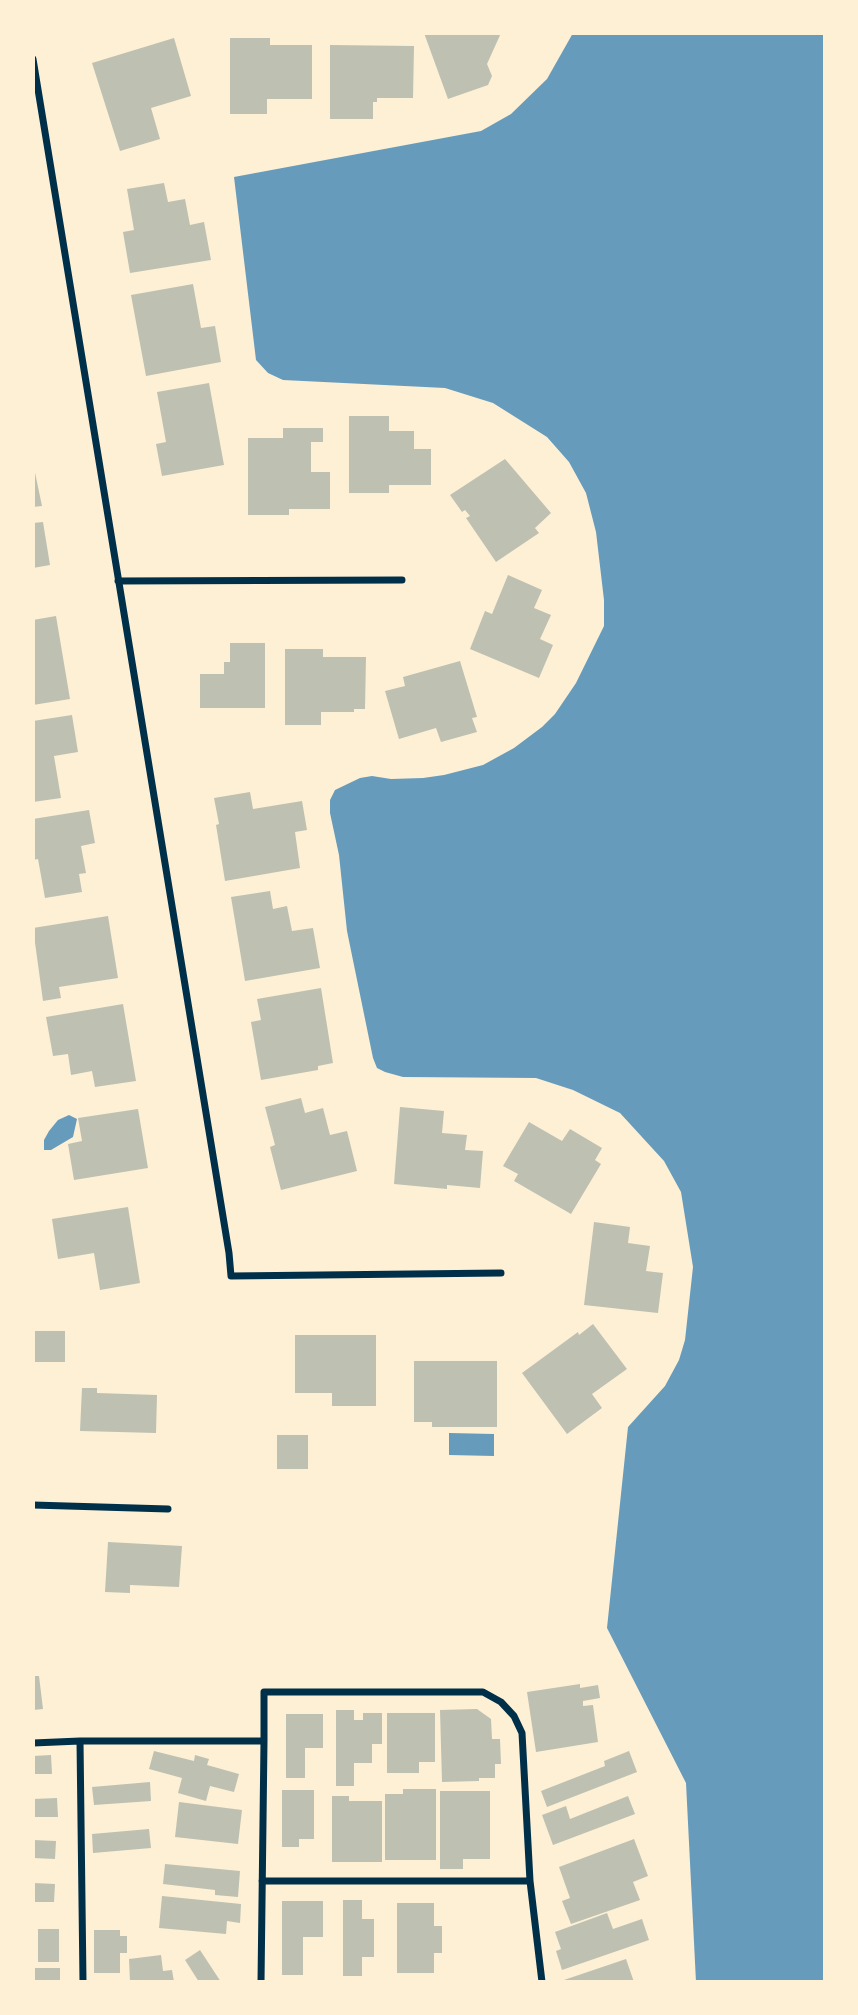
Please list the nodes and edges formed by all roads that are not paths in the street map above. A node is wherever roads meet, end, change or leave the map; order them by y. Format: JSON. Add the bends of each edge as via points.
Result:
{"nodes":[{"id":1,"x":33,"y":59,"type":"edge"},
{"id":2,"x":402,"y":580,"type":"dead end"},
{"id":3,"x":118,"y":581,"type":"junction"},
{"id":4,"x":501,"y":1273,"type":"dead end"},
{"id":5,"x":33,"y":1505,"type":"edge"},
{"id":6,"x":168,"y":1509,"type":"dead end"},
{"id":7,"x":80,"y":1741,"type":"junction"},
{"id":8,"x":264,"y":1741,"type":"junction"},
{"id":9,"x":33,"y":1744,"type":"edge"},
{"id":10,"x":262,"y":1881,"type":"junction"},
{"id":11,"x":530,"y":1881,"type":"junction"},
{"id":12,"x":83,"y":1982,"type":"edge"},
{"id":13,"x":261,"y":1982,"type":"edge"},
{"id":14,"x":542,"y":1982,"type":"edge"}],
"edges":[{"from":1,"to":3,"type":"street"},
{"from":2,"to":3,"type":"street"},
{"from":3,"to":4,"type":"street","via":[[230,1276]]},
{"from":5,"to":6,"type":"street"},
{"from":7,"to":8,"type":"street"},
{"from":7,"to":9,"type":"street"},
{"from":7,"to":12,"type":"street"},
{"from":8,"to":10,"type":"street"},
{"from":8,"to":11,"type":"street","via":[[264,1692],[483,1692],[500,1702],[522,1733]]},
{"from":10,"to":11,"type":"street"},
{"from":10,"to":13,"type":"street"},
{"from":11,"to":14,"type":"street"}]}
